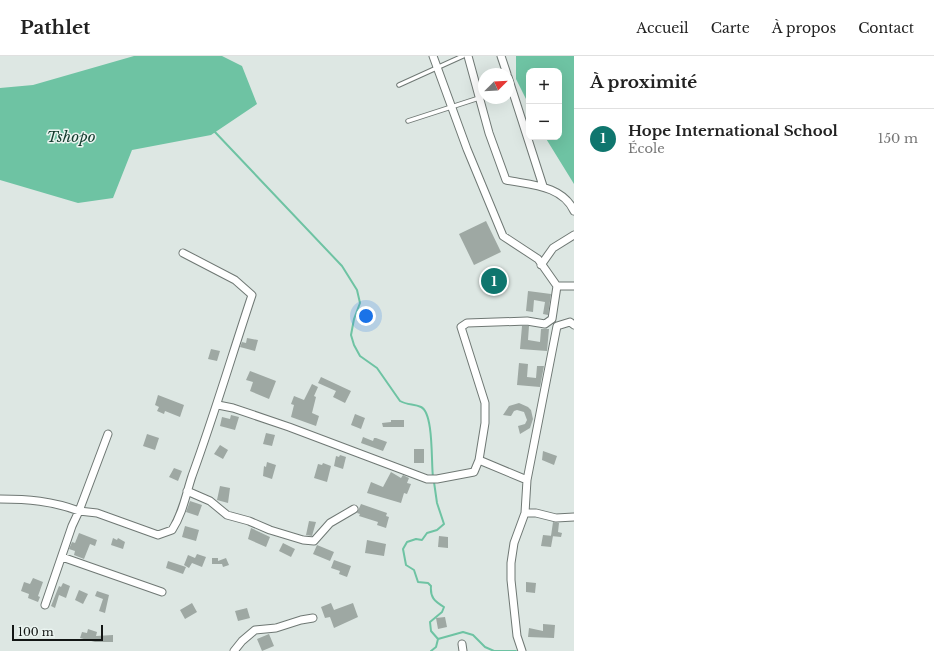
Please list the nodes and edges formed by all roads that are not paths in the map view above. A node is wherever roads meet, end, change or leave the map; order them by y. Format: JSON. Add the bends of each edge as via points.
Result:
{"nodes":[{"id":1,"x":432,"y":56,"type":"edge"},
{"id":2,"x":463,"y":56,"type":"edge"},
{"id":3,"x":468,"y":56,"type":"edge"},
{"id":4,"x":501,"y":56,"type":"edge"},
{"id":5,"x":437,"y":68,"type":"junction"},
{"id":6,"x":505,"y":68,"type":"edge"},
{"id":7,"x":399,"y":85,"type":"dead end"},
{"id":8,"x":478,"y":91,"type":"edge"},
{"id":9,"x":514,"y":95,"type":"edge"},
{"id":10,"x":478,"y":98,"type":"edge"},
{"id":11,"x":482,"y":104,"type":"edge"},
{"id":12,"x":451,"y":105,"type":"junction"},
{"id":13,"x":408,"y":121,"type":"dead end"},
{"id":14,"x":542,"y":186,"type":"junction"},
{"id":15,"x":574,"y":211,"type":"edge"},
{"id":16,"x":574,"y":234,"type":"edge"},
{"id":17,"x":183,"y":253,"type":"dead end"},
{"id":18,"x":541,"y":265,"type":"junction"},
{"id":19,"x":557,"y":286,"type":"junction"},
{"id":20,"x":574,"y":286,"type":"edge"},
{"id":21,"x":574,"y":325,"type":"edge"},
{"id":22,"x":218,"y":405,"type":"junction"},
{"id":23,"x":108,"y":434,"type":"dead end"},
{"id":24,"x":479,"y":460,"type":"junction"},
{"id":25,"x":527,"y":480,"type":"junction"},
{"id":26,"x":187,"y":491,"type":"junction"},
{"id":27,"x":0,"y":499,"type":"edge"},
{"id":28,"x":354,"y":509,"type":"dead end"},
{"id":29,"x":79,"y":511,"type":"junction"},
{"id":30,"x":525,"y":513,"type":"junction"},
{"id":31,"x":574,"y":517,"type":"edge"},
{"id":32,"x":62,"y":556,"type":"junction"},
{"id":33,"x":162,"y":592,"type":"dead end"},
{"id":34,"x":45,"y":606,"type":"dead end"},
{"id":35,"x":313,"y":618,"type":"dead end"},
{"id":36,"x":522,"y":650,"type":"edge"},
{"id":37,"x":234,"y":651,"type":"edge"}],
"edges":[{"from":1,"to":5,"type":"street"},
{"from":2,"to":5,"type":"lane"},
{"from":3,"to":8,"type":"street"},
{"from":4,"to":6,"type":"street"},
{"from":5,"to":7,"type":"lane"},
{"from":5,"to":12,"type":"street"},
{"from":9,"to":14,"type":"street"},
{"from":10,"to":12,"type":"lane"},
{"from":11,"to":14,"type":"street","via":[[506,180]]},
{"from":12,"to":13,"type":"lane"},
{"from":12,"to":18,"type":"street","via":[[503,236],[538,259]]},
{"from":14,"to":15,"type":"street","via":[[554,191]]},
{"from":16,"to":18,"type":"street","via":[[553,248]]},
{"from":17,"to":22,"type":"street","via":[[235,280],[252,295]]},
{"from":18,"to":19,"type":"street"},
{"from":19,"to":20,"type":"street"},
{"from":19,"to":24,"type":"street","via":[[552,319],[546,324],[527,321],[467,324],[461,327],[485,403],[485,423]]},
{"from":21,"to":25,"type":"street","via":[[570,322],[558,326]]},
{"from":22,"to":24,"type":"street","via":[[289,427],[429,478],[437,479],[474,472]]},
{"from":22,"to":26,"type":"street"},
{"from":23,"to":29,"type":"street"},
{"from":24,"to":25,"type":"street"},
{"from":25,"to":30,"type":"street"},
{"from":26,"to":28,"type":"street","via":[[210,501],[227,515],[303,540],[314,541],[330,523]]},
{"from":26,"to":29,"type":"street","via":[[181,518],[172,530],[158,534],[97,513]]},
{"from":27,"to":29,"type":"street","via":[[30,499],[60,504]]},
{"from":29,"to":32,"type":"street"},
{"from":30,"to":31,"type":"street","via":[[556,518]]},
{"from":30,"to":36,"type":"street","via":[[514,543],[511,563],[517,636]]},
{"from":32,"to":33,"type":"street"},
{"from":32,"to":34,"type":"street"},
{"from":35,"to":37,"type":"street","via":[[276,628],[255,630]]}]}
